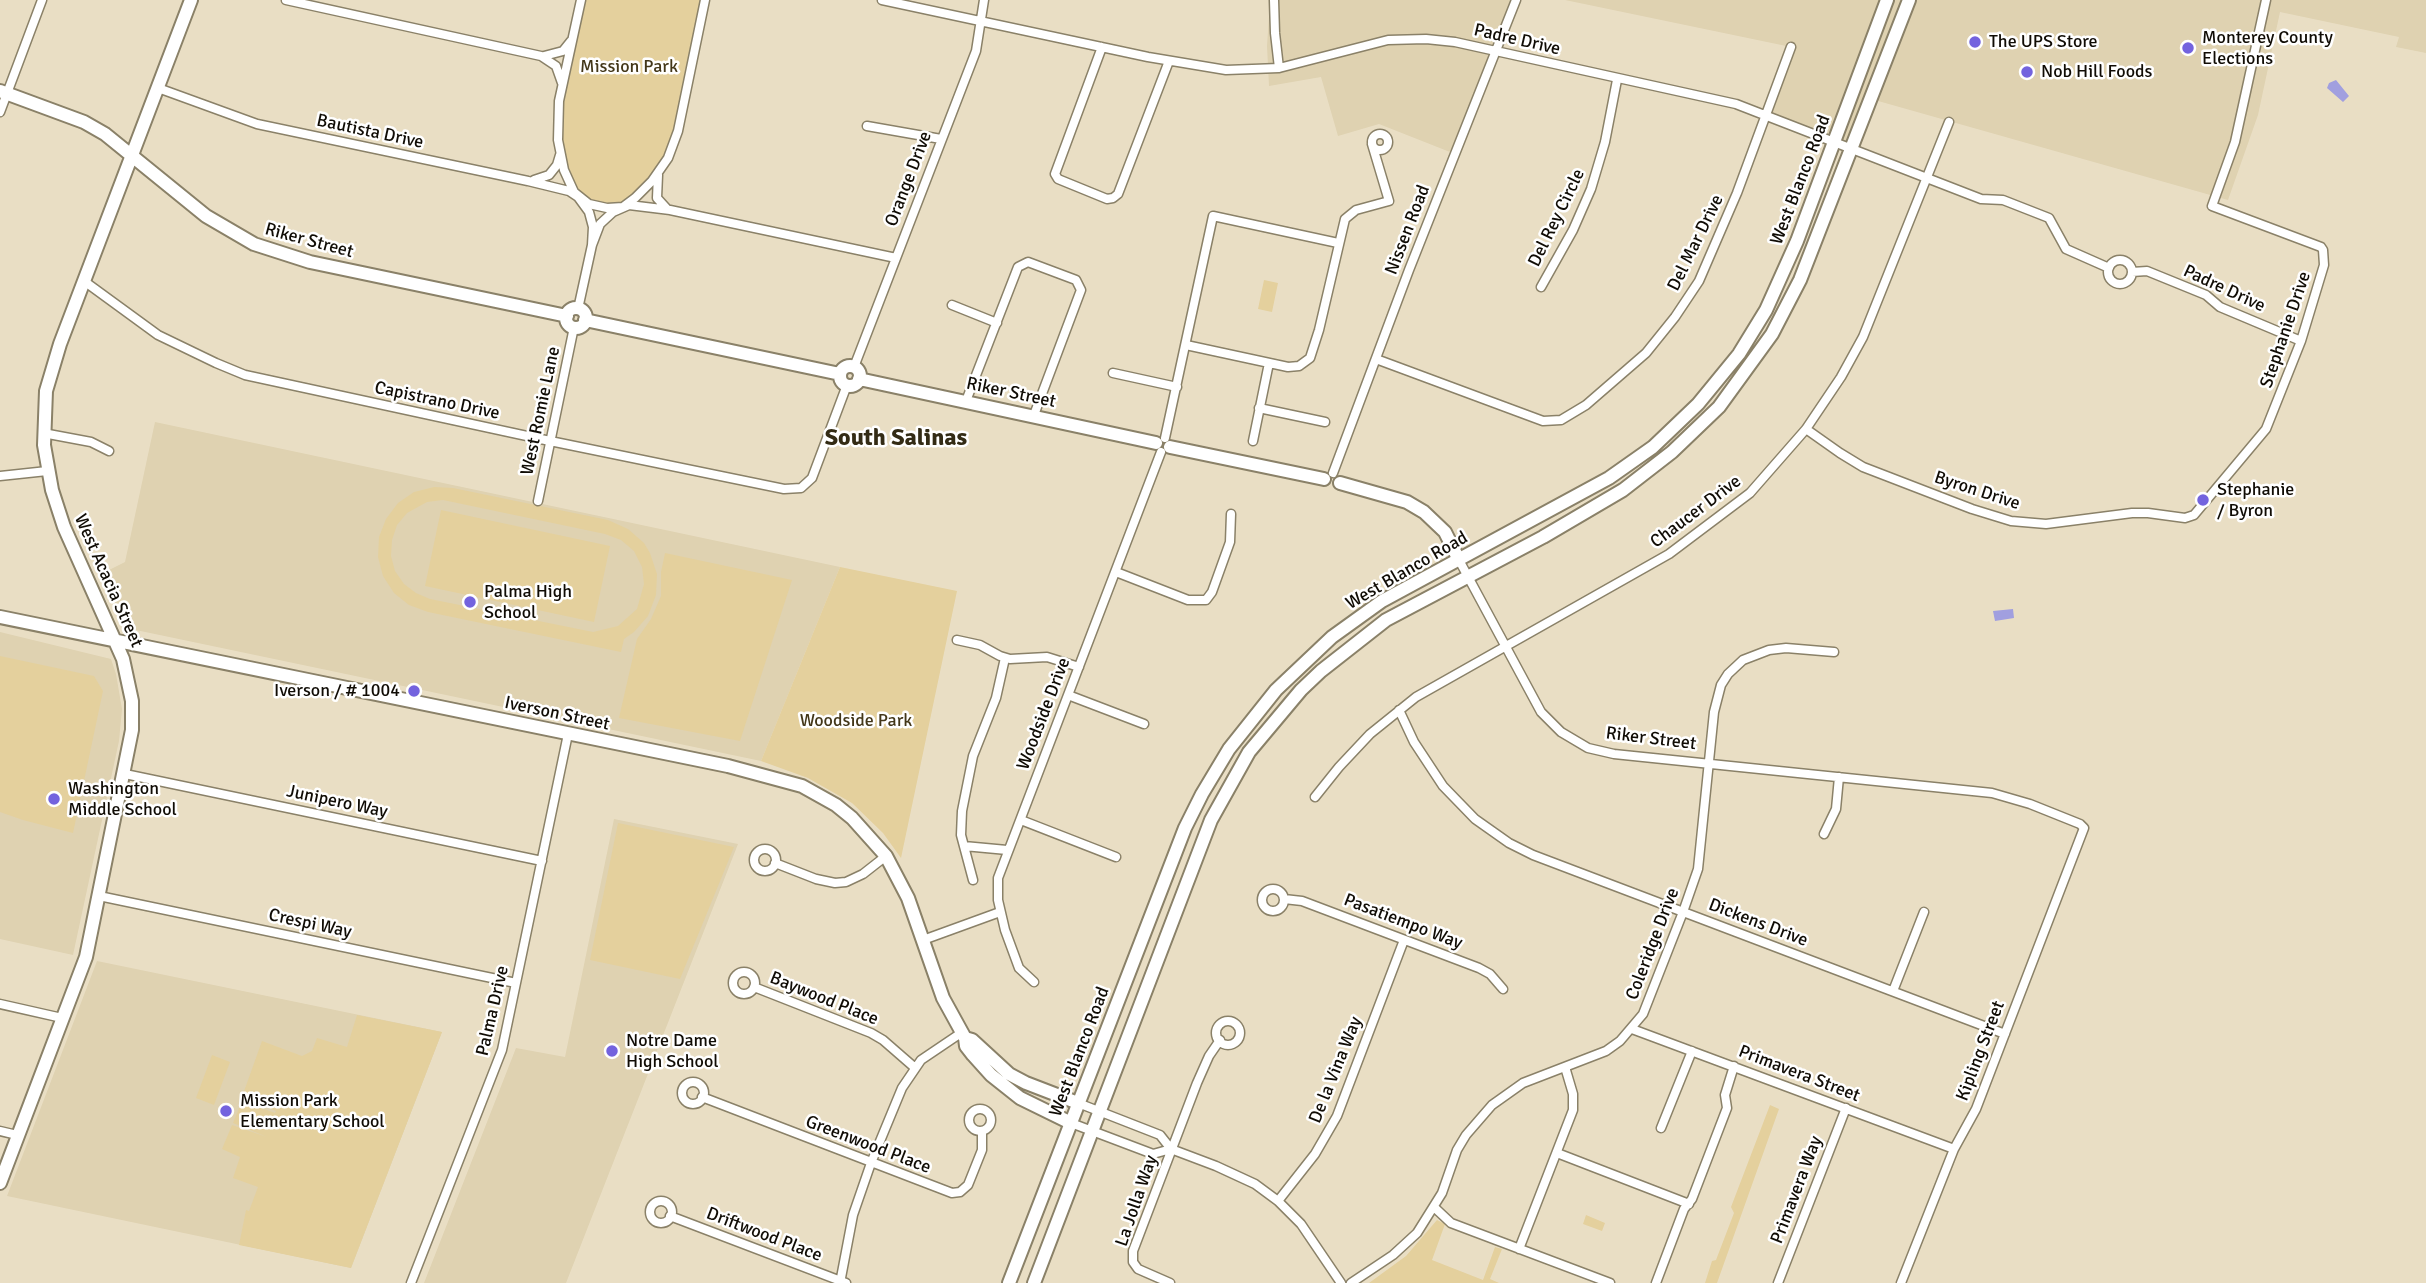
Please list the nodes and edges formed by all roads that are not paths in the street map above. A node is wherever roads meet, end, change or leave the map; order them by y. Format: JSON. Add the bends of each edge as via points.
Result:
{"nodes":[{"id":1,"x":42,"y":0,"type":"edge"},
{"id":2,"x":191,"y":0,"type":"edge"},
{"id":3,"x":286,"y":0,"type":"edge"},
{"id":4,"x":581,"y":0,"type":"edge"},
{"id":5,"x":705,"y":0,"type":"edge"},
{"id":6,"x":882,"y":0,"type":"edge"},
{"id":7,"x":984,"y":0,"type":"edge"},
{"id":8,"x":1275,"y":0,"type":"edge"},
{"id":9,"x":1516,"y":0,"type":"edge"},
{"id":10,"x":1887,"y":0,"type":"edge"},
{"id":11,"x":1909,"y":0,"type":"edge"},
{"id":12,"x":2266,"y":0,"type":"edge"},
{"id":13,"x":982,"y":21,"type":"junction"},
{"id":14,"x":572,"y":40,"type":"junction"},
{"id":15,"x":1102,"y":47,"type":"junction"},
{"id":16,"x":1791,"y":47,"type":"dead end"},
{"id":17,"x":1496,"y":51,"type":"junction"},
{"id":18,"x":541,"y":56,"type":"junction"},
{"id":19,"x":1169,"y":61,"type":"junction"},
{"id":20,"x":1279,"y":68,"type":"junction"},
{"id":21,"x":1618,"y":80,"type":"junction"},
{"id":22,"x":562,"y":85,"type":"junction"},
{"id":23,"x":158,"y":88,"type":"junction"},
{"id":24,"x":4,"y":92,"type":"edge"},
{"id":25,"x":0,"y":112,"type":"edge"},
{"id":26,"x":1766,"y":115,"type":"junction"},
{"id":27,"x":1949,"y":122,"type":"dead end"},
{"id":28,"x":867,"y":126,"type":"dead end"},
{"id":29,"x":941,"y":139,"type":"junction"},
{"id":30,"x":1835,"y":141,"type":"junction"},
{"id":31,"x":1372,"y":144,"type":"dead end"},
{"id":32,"x":1853,"y":148,"type":"junction"},
{"id":33,"x":560,"y":154,"type":"junction"},
{"id":34,"x":132,"y":155,"type":"junction"},
{"id":35,"x":659,"y":172,"type":"junction"},
{"id":36,"x":1927,"y":178,"type":"junction"},
{"id":37,"x":528,"y":181,"type":"junction"},
{"id":38,"x":578,"y":197,"type":"junction"},
{"id":39,"x":623,"y":207,"type":"junction"},
{"id":40,"x":670,"y":210,"type":"junction"},
{"id":41,"x":1338,"y":243,"type":"junction"},
{"id":42,"x":592,"y":245,"type":"junction"},
{"id":43,"x":895,"y":258,"type":"junction"},
{"id":44,"x":2109,"y":268,"type":"junction"},
{"id":45,"x":2132,"y":272,"type":"junction"},
{"id":46,"x":84,"y":281,"type":"junction"},
{"id":47,"x":1541,"y":287,"type":"dead end"},
{"id":48,"x":952,"y":304,"type":"dead end"},
{"id":49,"x":579,"y":319,"type":"junction"},
{"id":50,"x":997,"y":323,"type":"junction"},
{"id":51,"x":2301,"y":341,"type":"junction"},
{"id":52,"x":1186,"y":345,"type":"junction"},
{"id":53,"x":1376,"y":359,"type":"junction"},
{"id":54,"x":1269,"y":363,"type":"junction"},
{"id":55,"x":856,"y":373,"type":"junction"},
{"id":56,"x":1113,"y":373,"type":"dead end"},
{"id":57,"x":844,"y":379,"type":"junction"},
{"id":58,"x":1177,"y":387,"type":"junction"},
{"id":59,"x":966,"y":401,"type":"junction"},
{"id":60,"x":1259,"y":408,"type":"junction"},
{"id":61,"x":1034,"y":415,"type":"junction"},
{"id":62,"x":1325,"y":422,"type":"dead end"},
{"id":63,"x":1806,"y":429,"type":"junction"},
{"id":64,"x":43,"y":433,"type":"junction"},
{"id":65,"x":550,"y":441,"type":"junction"},
{"id":66,"x":1253,"y":441,"type":"dead end"},
{"id":67,"x":1163,"y":445,"type":"junction"},
{"id":68,"x":109,"y":451,"type":"dead end"},
{"id":69,"x":47,"y":471,"type":"junction"},
{"id":70,"x":0,"y":476,"type":"edge"},
{"id":71,"x":1332,"y":478,"type":"junction"},
{"id":72,"x":538,"y":501,"type":"dead end"},
{"id":73,"x":1231,"y":514,"type":"dead end"},
{"id":74,"x":2194,"y":515,"type":"joint"},
{"id":75,"x":1460,"y":560,"type":"junction"},
{"id":76,"x":1116,"y":572,"type":"junction"},
{"id":77,"x":1468,"y":576,"type":"junction"},
{"id":78,"x":0,"y":617,"type":"edge"},
{"id":79,"x":957,"y":640,"type":"dead end"},
{"id":80,"x":117,"y":641,"type":"junction"},
{"id":81,"x":1507,"y":647,"type":"junction"},
{"id":82,"x":1834,"y":652,"type":"dead end"},
{"id":83,"x":1005,"y":658,"type":"junction"},
{"id":84,"x":1079,"y":667,"type":"junction"},
{"id":85,"x":1068,"y":695,"type":"junction"},
{"id":86,"x":1398,"y":710,"type":"junction"},
{"id":87,"x":1144,"y":724,"type":"dead end"},
{"id":88,"x":568,"y":734,"type":"junction"},
{"id":89,"x":1709,"y":764,"type":"junction"},
{"id":90,"x":125,"y":774,"type":"junction"},
{"id":91,"x":1839,"y":777,"type":"junction"},
{"id":92,"x":1315,"y":797,"type":"dead end"},
{"id":93,"x":1021,"y":820,"type":"junction"},
{"id":94,"x":2084,"y":828,"type":"joint"},
{"id":95,"x":1824,"y":834,"type":"dead end"},
{"id":96,"x":964,"y":846,"type":"junction"},
{"id":97,"x":1007,"y":850,"type":"junction"},
{"id":98,"x":886,"y":856,"type":"junction"},
{"id":99,"x":1116,"y":857,"type":"dead end"},
{"id":100,"x":542,"y":861,"type":"junction"},
{"id":101,"x":775,"y":863,"type":"dead end"},
{"id":102,"x":973,"y":880,"type":"dead end"},
{"id":103,"x":99,"y":896,"type":"junction"},
{"id":104,"x":1284,"y":899,"type":"dead end"},
{"id":105,"x":1000,"y":912,"type":"junction"},
{"id":106,"x":1683,"y":912,"type":"junction"},
{"id":107,"x":1924,"y":912,"type":"dead end"},
{"id":108,"x":923,"y":940,"type":"junction"},
{"id":109,"x":1404,"y":940,"type":"junction"},
{"id":110,"x":1034,"y":982,"type":"dead end"},
{"id":111,"x":516,"y":983,"type":"junction"},
{"id":112,"x":754,"y":987,"type":"dead end"},
{"id":113,"x":1503,"y":989,"type":"dead end"},
{"id":114,"x":1893,"y":991,"type":"junction"},
{"id":115,"x":0,"y":1004,"type":"edge"},
{"id":116,"x":62,"y":1018,"type":"junction"},
{"id":117,"x":1632,"y":1029,"type":"junction"},
{"id":118,"x":2004,"y":1034,"type":"junction"},
{"id":119,"x":963,"y":1035,"type":"junction"},
{"id":120,"x":1220,"y":1040,"type":"dead end"},
{"id":121,"x":1692,"y":1051,"type":"junction"},
{"id":122,"x":1734,"y":1066,"type":"junction"},
{"id":123,"x":1565,"y":1067,"type":"junction"},
{"id":124,"x":914,"y":1068,"type":"junction"},
{"id":125,"x":702,"y":1097,"type":"dead end"},
{"id":126,"x":1078,"y":1103,"type":"junction"},
{"id":127,"x":1846,"y":1108,"type":"junction"},
{"id":128,"x":1100,"y":1111,"type":"junction"},
{"id":129,"x":1071,"y":1123,"type":"junction"},
{"id":130,"x":1661,"y":1129,"type":"dead end"},
{"id":131,"x":982,"y":1131,"type":"dead end"},
{"id":132,"x":1093,"y":1131,"type":"junction"},
{"id":133,"x":0,"y":1132,"type":"edge"},
{"id":134,"x":18,"y":1135,"type":"junction"},
{"id":135,"x":1171,"y":1149,"type":"junction"},
{"id":136,"x":1954,"y":1149,"type":"junction"},
{"id":137,"x":1556,"y":1153,"type":"junction"},
{"id":138,"x":871,"y":1163,"type":"junction"},
{"id":139,"x":0,"y":1183,"type":"edge"},
{"id":140,"x":1278,"y":1201,"type":"junction"},
{"id":141,"x":1689,"y":1204,"type":"junction"},
{"id":142,"x":1435,"y":1208,"type":"junction"},
{"id":143,"x":670,"y":1216,"type":"dead end"},
{"id":144,"x":1519,"y":1249,"type":"junction"},
{"id":145,"x":842,"y":1282,"type":"edge"},
{"id":146,"x":411,"y":1283,"type":"edge"},
{"id":147,"x":1009,"y":1283,"type":"edge"},
{"id":148,"x":1034,"y":1283,"type":"edge"},
{"id":149,"x":1170,"y":1283,"type":"edge"},
{"id":150,"x":1341,"y":1283,"type":"edge"},
{"id":151,"x":1351,"y":1283,"type":"edge"},
{"id":152,"x":1610,"y":1283,"type":"edge"},
{"id":153,"x":1656,"y":1283,"type":"edge"},
{"id":154,"x":1778,"y":1283,"type":"edge"},
{"id":155,"x":1901,"y":1283,"type":"edge"}],
"edges":[{"from":1,"to":24,"type":"street"},
{"from":2,"to":23,"type":"street","name":"West Acacia Street"},
{"from":3,"to":18,"type":"street"},
{"from":4,"to":14,"type":"street","name":"West Romie Lane"},
{"from":5,"to":35,"type":"street","name":"West Romie Lane","via":[[678,131]]},
{"from":6,"to":13,"type":"street","name":"Padre Drive"},
{"from":7,"to":13,"type":"street","name":"Orange Drive"},
{"from":8,"to":20,"type":"street"},
{"from":9,"to":17,"type":"street","name":"Nissen Road"},
{"from":10,"to":30,"type":"street","name":"West Blanco Road"},
{"from":11,"to":32,"type":"street","name":"West Blanco Road"},
{"from":12,"to":51,"type":"street","name":"Stephanie Drive","via":[[2235,142],[2212,206],[2321,247],[2324,265]]},
{"from":13,"to":15,"type":"street","name":"Padre Drive"},
{"from":13,"to":29,"type":"street","name":"Orange Drive","via":[[976,51]]},
{"from":14,"to":18,"type":"street","via":[[563,51]]},
{"from":14,"to":22,"type":"street","name":"West Romie Lane"},
{"from":15,"to":19,"type":"street","name":"Padre Drive"},
{"from":15,"to":19,"type":"street","via":[[1055,174],[1107,199],[1118,194]]},
{"from":16,"to":26,"type":"street","name":"Del Mar Drive"},
{"from":17,"to":20,"type":"street","name":"Padre Drive","via":[[1426,39],[1388,40]]},
{"from":17,"to":21,"type":"street","name":"Padre Drive"},
{"from":17,"to":53,"type":"street","name":"Nissen Road"},
{"from":18,"to":22,"type":"street","via":[[556,66]]},
{"from":19,"to":20,"type":"street","name":"Padre Drive","via":[[1226,70]]},
{"from":21,"to":26,"type":"street","name":"Padre Drive","via":[[1736,104]]},
{"from":21,"to":47,"type":"street","name":"Del Rey Circle","via":[[1591,189]]},
{"from":22,"to":33,"type":"street","name":"West Romie Lane","via":[[557,114]]},
{"from":23,"to":34,"type":"street","name":"West Acacia Street"},
{"from":23,"to":37,"type":"street","name":"Bautista Drive","via":[[257,124]]},
{"from":24,"to":25,"type":"street"},
{"from":24,"to":34,"type":"street","name":"Riker Street","via":[[84,122]]},
{"from":26,"to":30,"type":"street","name":"Padre Drive"},
{"from":26,"to":53,"type":"street","name":"Del Mar Drive","via":[[1725,224],[1688,298],[1646,353],[1575,414],[1542,421]]},
{"from":27,"to":36,"type":"street","name":"Chaucer Drive"},
{"from":28,"to":29,"type":"street"},
{"from":29,"to":43,"type":"street","name":"Orange Drive"},
{"from":30,"to":32,"type":"street","name":"Padre Drive"},
{"from":30,"to":75,"type":"street","name":"West Blanco Road","via":[[1766,310],[1739,354],[1698,404],[1653,447],[1609,478]]},
{"from":31,"to":41,"type":"street","via":[[1388,201],[1348,216]]},
{"from":32,"to":36,"type":"street","name":"Padre Drive"},
{"from":32,"to":77,"type":"street","name":"West Blanco Road","via":[[1786,308],[1751,366],[1718,407],[1623,491]]},
{"from":33,"to":37,"type":"street","via":[[549,175]]},
{"from":33,"to":38,"type":"street","name":"West Romie Lane"},
{"from":34,"to":46,"type":"street","name":"West Acacia Street"},
{"from":34,"to":49,"type":"street","name":"Riker Street","via":[[205,216],[268,250],[567,316],[570,311]]},
{"from":35,"to":39,"type":"street","name":"West Romie Lane"},
{"from":35,"to":40,"type":"street","via":[[657,198]]},
{"from":36,"to":44,"type":"street","name":"Padre Drive","via":[[2049,218],[2066,249]]},
{"from":36,"to":63,"type":"street","name":"Chaucer Drive","via":[[1863,337]]},
{"from":37,"to":38,"type":"street","name":"Bautista Drive"},
{"from":38,"to":39,"type":"street","via":[[601,208]]},
{"from":38,"to":42,"type":"street","name":"West Romie Lane","via":[[591,216]]},
{"from":39,"to":40,"type":"street"},
{"from":39,"to":42,"type":"street","name":"West Romie Lane","via":[[600,224]]},
{"from":40,"to":43,"type":"street"},
{"from":41,"to":52,"type":"street","name":"Woodside Drive","via":[[1213,216]]},
{"from":41,"to":54,"type":"street","via":[[1312,354],[1298,366]]},
{"from":42,"to":49,"type":"street","name":"West Romie Lane"},
{"from":43,"to":55,"type":"street","name":"Orange Drive"},
{"from":44,"to":45,"type":"street","via":[[2122,260]]},
{"from":44,"to":45,"type":"street","via":[[2110,279],[2119,284]]},
{"from":45,"to":51,"type":"street","name":"Padre Drive","via":[[2147,271],[2206,295],[2220,307]]},
{"from":46,"to":64,"type":"street","name":"West Acacia Street","via":[[49,377]]},
{"from":46,"to":65,"type":"street","name":"Capistrano Drive","via":[[158,335],[245,374]]},
{"from":48,"to":50,"type":"street"},
{"from":49,"to":57,"type":"street"},
{"from":49,"to":65,"type":"street","name":"West Romie Lane"},
{"from":50,"to":59,"type":"street"},
{"from":50,"to":61,"type":"street","via":[[1024,262],[1079,283],[1080,294]]},
{"from":51,"to":74,"type":"street","name":"Stephanie Drive","via":[[2266,429]]},
{"from":52,"to":54,"type":"street"},
{"from":52,"to":58,"type":"street","name":"Woodside Drive"},
{"from":53,"to":71,"type":"street","name":"Nissen Road"},
{"from":54,"to":60,"type":"street"},
{"from":55,"to":57,"type":"street","via":[[846,367]]},
{"from":55,"to":59,"type":"street","name":"Riker Street"},
{"from":56,"to":58,"type":"street"},
{"from":57,"to":65,"type":"street","name":"Capistrano Drive","via":[[812,478],[796,489]]},
{"from":58,"to":67,"type":"street","name":"Woodside Drive"},
{"from":59,"to":61,"type":"street","name":"Riker Street"},
{"from":60,"to":62,"type":"street"},
{"from":60,"to":66,"type":"street"},
{"from":61,"to":67,"type":"street","name":"Riker Street"},
{"from":63,"to":74,"type":"street","name":"Byron Drive","via":[[1873,471],[2011,521],[2058,524],[2132,513]]},
{"from":63,"to":81,"type":"street","name":"Chaucer Drive","via":[[1750,493],[1669,554]]},
{"from":64,"to":68,"type":"street","via":[[91,442]]},
{"from":64,"to":69,"type":"street","name":"West Acacia Street"},
{"from":65,"to":72,"type":"street","name":"West Romie Lane"},
{"from":67,"to":71,"type":"street","name":"Riker Street"},
{"from":67,"to":76,"type":"street","name":"Woodside Drive"},
{"from":69,"to":70,"type":"street"},
{"from":69,"to":80,"type":"street","name":"West Acacia Street","via":[[64,527]]},
{"from":71,"to":75,"type":"street","name":"Riker Street","via":[[1424,512],[1445,532]]},
{"from":73,"to":76,"type":"street","via":[[1230,542],[1206,600],[1188,600]]},
{"from":75,"to":77,"type":"street","name":"Riker Street"},
{"from":75,"to":126,"type":"street","name":"West Blanco Road","via":[[1382,601],[1332,637],[1276,690],[1229,749],[1185,828]]},
{"from":76,"to":84,"type":"street","name":"Woodside Drive"},
{"from":77,"to":81,"type":"street","name":"Riker Street"},
{"from":77,"to":128,"type":"street","name":"West Blanco Road","via":[[1386,620],[1321,671],[1249,752],[1211,820]]},
{"from":78,"to":80,"type":"street","name":"Iverson Street"},
{"from":79,"to":83,"type":"street"},
{"from":80,"to":88,"type":"street","name":"Iverson Street"},
{"from":80,"to":90,"type":"street","name":"West Acacia Street","via":[[132,701]]},
{"from":81,"to":86,"type":"street","name":"Chaucer Drive"},
{"from":81,"to":89,"type":"street","name":"Riker Street","via":[[1541,712],[1574,741],[1614,754]]},
{"from":82,"to":89,"type":"street","name":"Coleridge Drive","via":[[1777,648],[1736,666],[1717,698]]},
{"from":83,"to":84,"type":"street","via":[[1047,657]]},
{"from":83,"to":96,"type":"street","via":[[969,774],[961,821]]},
{"from":84,"to":85,"type":"street","name":"Woodside Drive"},
{"from":85,"to":87,"type":"street"},
{"from":85,"to":93,"type":"street","name":"Woodside Drive"},
{"from":86,"to":92,"type":"street","name":"Chaucer Drive","via":[[1356,748]]},
{"from":86,"to":106,"type":"street","name":"Dickens Drive","via":[[1443,786],[1491,832],[1533,855]]},
{"from":88,"to":98,"type":"street","name":"Iverson Street","via":[[802,786],[852,818]]},
{"from":88,"to":100,"type":"street","name":"Palma Drive"},
{"from":89,"to":91,"type":"street","name":"Riker Street"},
{"from":89,"to":106,"type":"street","name":"Coleridge Drive","via":[[1698,869]]},
{"from":90,"to":100,"type":"street","name":"Junipero Way"},
{"from":90,"to":103,"type":"street","name":"West Acacia Street"},
{"from":91,"to":94,"type":"street","name":"Riker Street","via":[[1992,793]]},
{"from":91,"to":95,"type":"street","via":[[1836,809]]},
{"from":93,"to":97,"type":"street","name":"Woodside Drive"},
{"from":93,"to":99,"type":"street"},
{"from":94,"to":118,"type":"street","name":"Kipling Street"},
{"from":96,"to":97,"type":"street"},
{"from":96,"to":102,"type":"street"},
{"from":97,"to":105,"type":"street","name":"Woodside Drive","via":[[998,878]]},
{"from":98,"to":101,"type":"street","via":[[863,874],[835,883]]},
{"from":98,"to":108,"type":"street","name":"Iverson Street"},
{"from":100,"to":111,"type":"street","name":"Palma Drive"},
{"from":103,"to":111,"type":"street","name":"Crespi Way"},
{"from":103,"to":116,"type":"street","name":"West Acacia Street","via":[[86,957]]},
{"from":104,"to":109,"type":"street","name":"Pasatiempo Way","via":[[1302,901]]},
{"from":105,"to":108,"type":"street"},
{"from":105,"to":110,"type":"street","name":"Woodside Drive","via":[[1019,968]]},
{"from":106,"to":114,"type":"street","name":"Dickens Drive"},
{"from":106,"to":117,"type":"street","name":"Coleridge Drive","via":[[1643,1014]]},
{"from":107,"to":114,"type":"street"},
{"from":108,"to":119,"type":"street","name":"Iverson Street","via":[[943,998]]},
{"from":109,"to":113,"type":"street","name":"Pasatiempo Way","via":[[1479,968]]},
{"from":109,"to":140,"type":"street","name":"De la Vina Way","via":[[1337,1116],[1315,1154]]},
{"from":111,"to":146,"type":"street","name":"Palma Drive","via":[[502,1050]]},
{"from":112,"to":124,"type":"street","name":"Baywood Place","via":[[871,1032]]},
{"from":114,"to":118,"type":"street","name":"Dickens Drive"},
{"from":115,"to":116,"type":"street"},
{"from":116,"to":134,"type":"street","name":"West Acacia Street"},
{"from":117,"to":121,"type":"street","name":"Primavera Street"},
{"from":117,"to":123,"type":"street","name":"Coleridge Drive","via":[[1606,1051]]},
{"from":118,"to":136,"type":"street","name":"Kipling Street","via":[[1976,1109]]},
{"from":119,"to":124,"type":"street","via":[[930,1053]]},
{"from":119,"to":126,"type":"street","name":"Iverson Street","via":[[1018,1079]]},
{"from":119,"to":129,"type":"street","name":"Iverson Street","via":[[966,1046],[1006,1088]]},
{"from":120,"to":135,"type":"street","name":"La Jolla Way"},
{"from":121,"to":122,"type":"street","name":"Primavera Street"},
{"from":121,"to":130,"type":"street"},
{"from":122,"to":127,"type":"street","name":"Primavera Street"},
{"from":122,"to":141,"type":"street","via":[[1725,1094],[1727,1108]]},
{"from":123,"to":137,"type":"street","via":[[1575,1103]]},
{"from":123,"to":142,"type":"street","name":"Coleridge Drive","via":[[1512,1089],[1482,1115],[1457,1150]]},
{"from":124,"to":138,"type":"street"},
{"from":125,"to":138,"type":"street","name":"Greenwood Place"},
{"from":126,"to":128,"type":"street"},
{"from":126,"to":129,"type":"street","name":"West Blanco Road"},
{"from":127,"to":136,"type":"street","name":"Primavera Street"},
{"from":127,"to":154,"type":"street","name":"Primavera Way"},
{"from":128,"to":132,"type":"street","name":"West Blanco Road"},
{"from":128,"to":135,"type":"street","via":[[1160,1135]]},
{"from":129,"to":132,"type":"street"},
{"from":129,"to":147,"type":"street","name":"West Blanco Road"},
{"from":131,"to":138,"type":"street","name":"Greenwood Place","via":[[982,1150],[968,1185],[960,1192],[948,1192]]},
{"from":132,"to":135,"type":"street","via":[[1153,1154]]},
{"from":132,"to":148,"type":"street","name":"West Blanco Road"},
{"from":133,"to":134,"type":"street"},
{"from":134,"to":139,"type":"street","name":"West Acacia Street"},
{"from":135,"to":140,"type":"street","via":[[1240,1176]]},
{"from":135,"to":149,"type":"street","name":"La Jolla Way","via":[[1133,1256],[1142,1272]]},
{"from":136,"to":155,"type":"street","name":"Kipling Street"},
{"from":137,"to":141,"type":"street"},
{"from":137,"to":144,"type":"street"},
{"from":138,"to":145,"type":"street","via":[[853,1215]]},
{"from":140,"to":150,"type":"street","via":[[1312,1238]]},
{"from":141,"to":153,"type":"street"},
{"from":142,"to":144,"type":"street","via":[[1451,1223]]},
{"from":142,"to":151,"type":"street","name":"Coleridge Drive","via":[[1406,1245]]},
{"from":143,"to":145,"type":"street","name":"Driftwood Place"},
{"from":144,"to":152,"type":"street"}]}
